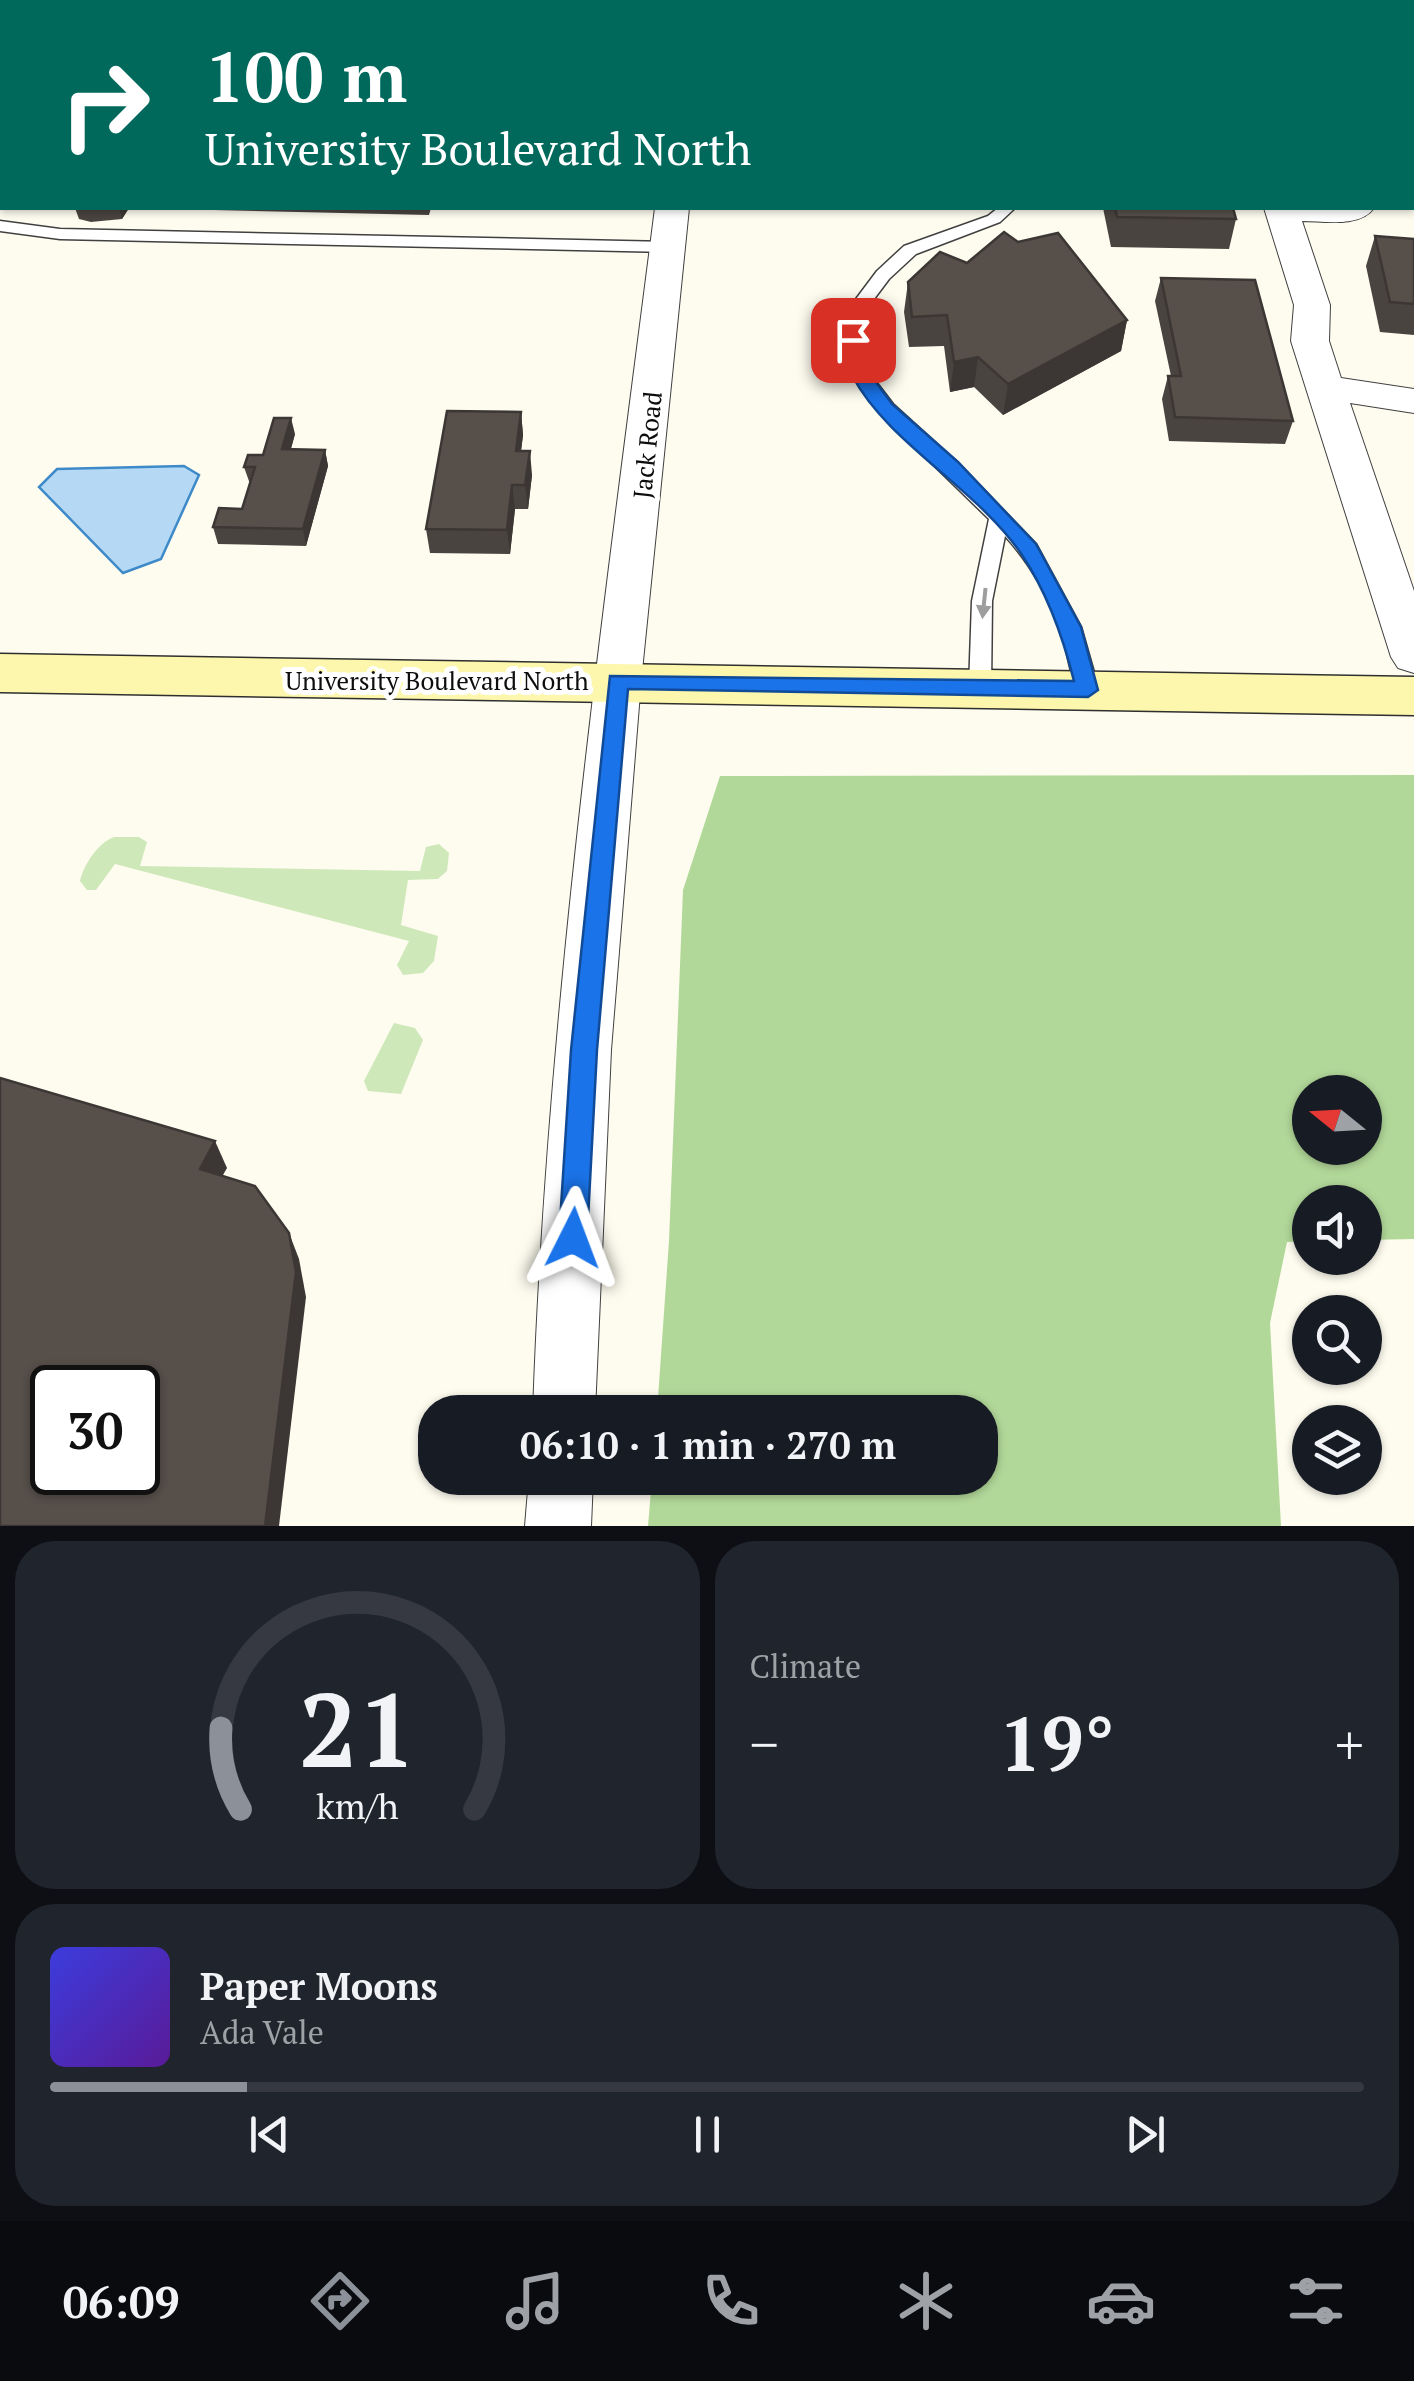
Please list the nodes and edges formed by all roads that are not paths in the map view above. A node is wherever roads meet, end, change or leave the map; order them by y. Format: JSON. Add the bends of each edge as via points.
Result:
{"nodes":[{"id":1,"x":1005,"y":210,"type":"edge"},
{"id":2,"x":1283,"y":210,"type":"edge"},
{"id":3,"x":0,"y":226,"type":"edge"},
{"id":4,"x":670,"y":227,"type":"edge"},
{"id":5,"x":1326,"y":387,"type":"junction"},
{"id":6,"x":1414,"y":401,"type":"edge"},
{"id":7,"x":998,"y":520,"type":"junction"},
{"id":8,"x":1414,"y":657,"type":"edge"},
{"id":9,"x":0,"y":674,"type":"edge"},
{"id":10,"x":618,"y":681,"type":"junction"},
{"id":11,"x":980,"y":688,"type":"junction"},
{"id":12,"x":1088,"y":690,"type":"junction"},
{"id":13,"x":1414,"y":696,"type":"edge"},
{"id":14,"x":565,"y":1395,"type":"edge"},
{"id":15,"x":559,"y":1495,"type":"edge"},
{"id":16,"x":558,"y":1526,"type":"edge"}],
"edges":[{"from":1,"to":7,"type":"lane","via":[[910,250],[860,307],[853,340],[861,374],[886,408]]},
{"from":2,"to":5,"type":"street","via":[[1312,305],[1310,341]]},
{"from":3,"to":4,"type":"lane","via":[[60,234]]},
{"from":4,"to":10,"type":"street","name":"Jack Road"},
{"from":5,"to":6,"type":"street"},
{"from":5,"to":8,"type":"street"},
{"from":7,"to":11,"type":"lane","one_way":true,"via":[[982,601]]},
{"from":7,"to":12,"type":"lane","via":[[1029,549],[1055,594]]},
{"from":9,"to":10,"type":"main road","name":"University Boulevard North"},
{"from":10,"to":11,"type":"main road","name":"University Boulevard North"},
{"from":10,"to":14,"type":"street","name":"Jack Road","via":[[584,1050]]},
{"from":11,"to":12,"type":"main road","name":"University Boulevard North"},
{"from":12,"to":13,"type":"main road","name":"University Boulevard North"},
{"from":15,"to":16,"type":"street"}]}
